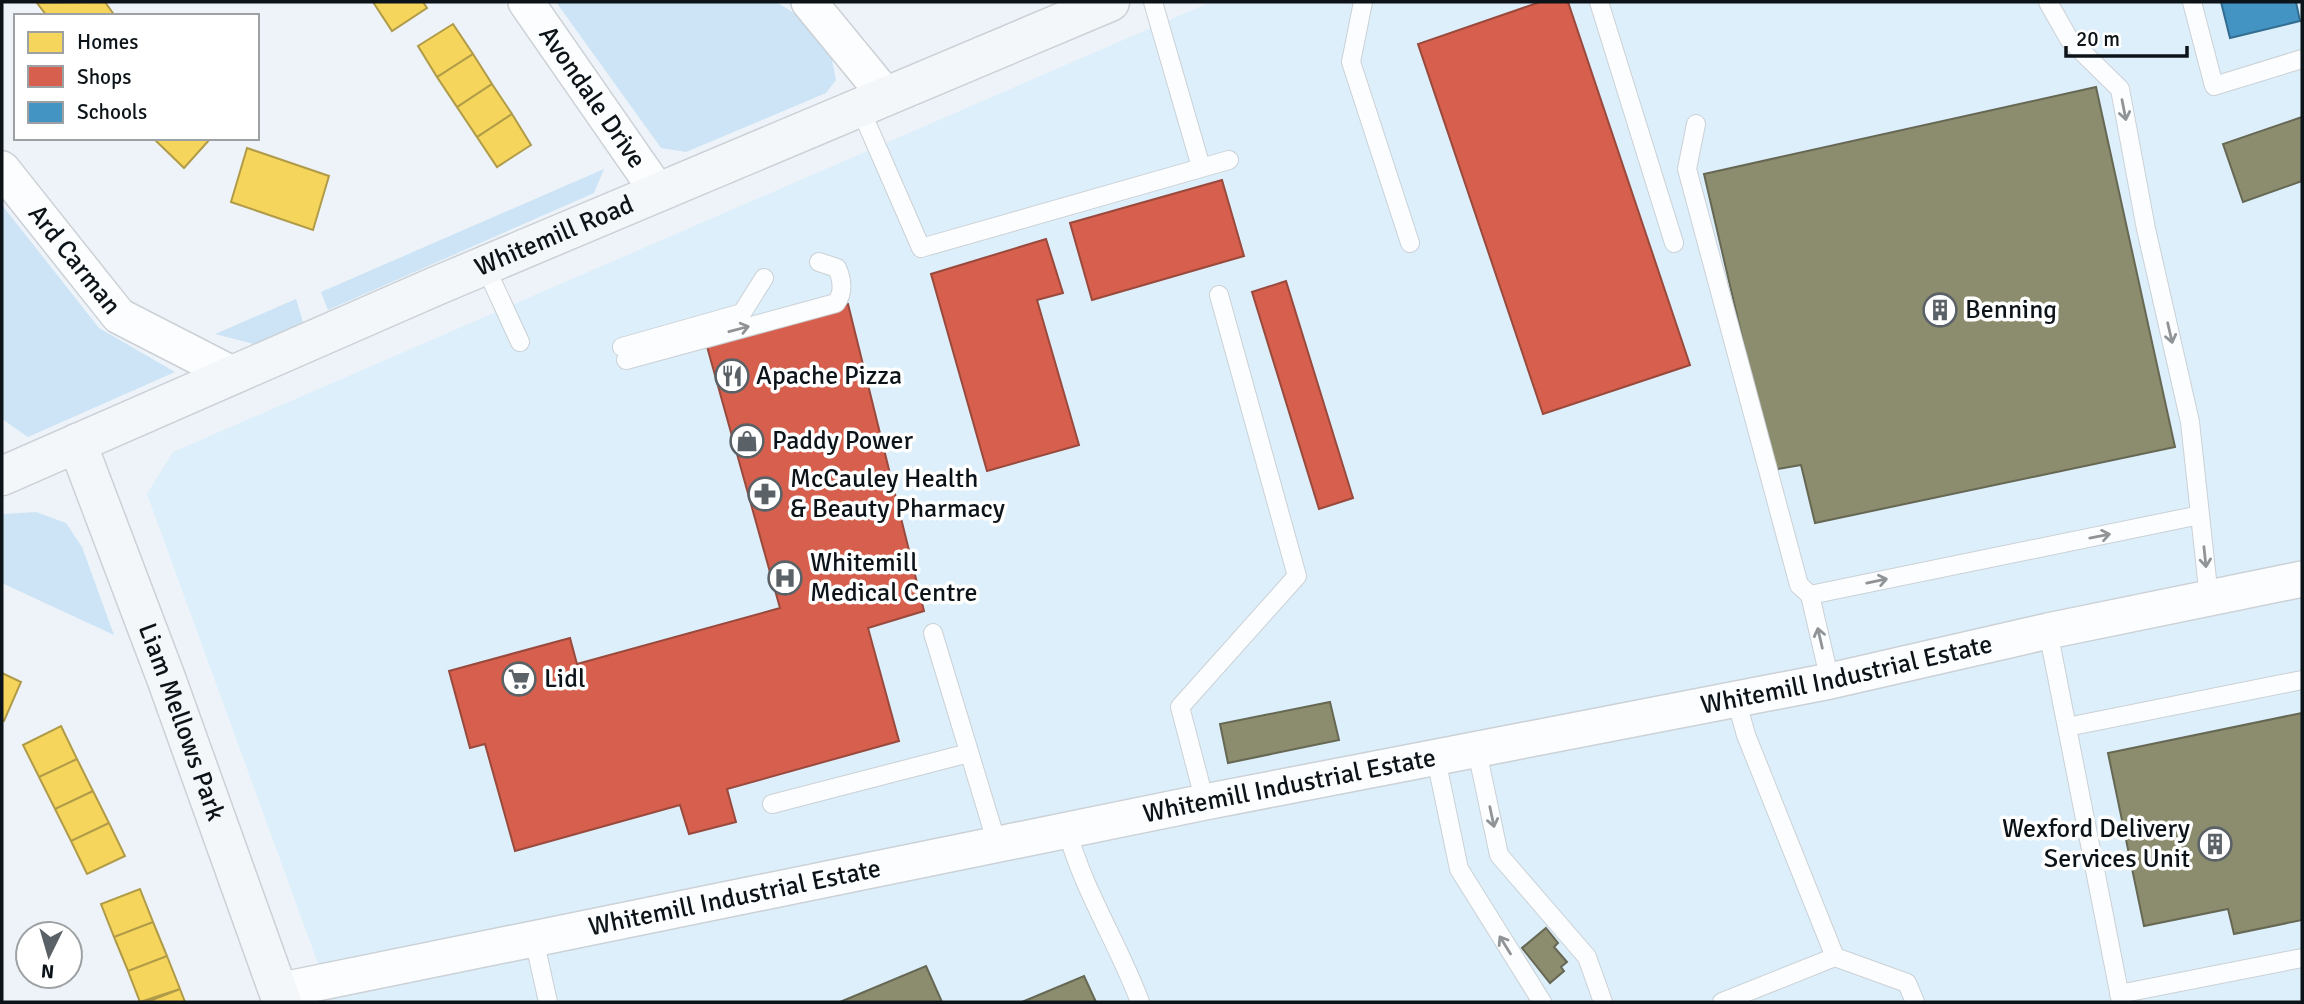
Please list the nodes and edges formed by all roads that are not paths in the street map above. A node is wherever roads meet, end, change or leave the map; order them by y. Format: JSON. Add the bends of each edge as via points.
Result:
{"nodes":[{"id":1,"x":526,"y":2,"type":"edge"},
{"id":2,"x":809,"y":2,"type":"edge"},
{"id":3,"x":1110,"y":2,"type":"edge"},
{"id":4,"x":1153,"y":2,"type":"edge"},
{"id":5,"x":1363,"y":2,"type":"edge"},
{"id":6,"x":1599,"y":2,"type":"edge"},
{"id":7,"x":2048,"y":2,"type":"edge"},
{"id":8,"x":2192,"y":2,"type":"edge"},
{"id":9,"x":2302,"y":59,"type":"edge"},
{"id":10,"x":874,"y":103,"type":"junction"},
{"id":11,"x":1696,"y":124,"type":"dead end"},
{"id":12,"x":1229,"y":160,"type":"dead end"},
{"id":13,"x":1201,"y":167,"type":"junction"},
{"id":14,"x":2,"y":169,"type":"edge"},
{"id":15,"x":658,"y":192,"type":"junction"},
{"id":16,"x":1410,"y":243,"type":"dead end"},
{"id":17,"x":1674,"y":243,"type":"dead end"},
{"id":18,"x":819,"y":262,"type":"dead end"},
{"id":19,"x":485,"y":266,"type":"junction"},
{"id":20,"x":764,"y":278,"type":"dead end"},
{"id":21,"x":1219,"y":295,"type":"dead end"},
{"id":22,"x":520,"y":342,"type":"dead end"},
{"id":23,"x":232,"y":374,"type":"junction"},
{"id":24,"x":77,"y":443,"type":"junction"},
{"id":25,"x":2,"y":476,"type":"edge"},
{"id":26,"x":2200,"y":515,"type":"junction"},
{"id":27,"x":2302,"y":579,"type":"edge"},
{"id":28,"x":1810,"y":595,"type":"junction"},
{"id":29,"x":2209,"y":598,"type":"junction"},
{"id":30,"x":2048,"y":631,"type":"junction"},
{"id":31,"x":933,"y":633,"type":"dead end"},
{"id":32,"x":2302,"y":680,"type":"edge"},
{"id":33,"x":1830,"y":681,"type":"junction"},
{"id":34,"x":1736,"y":699,"type":"junction"},
{"id":35,"x":2067,"y":727,"type":"junction"},
{"id":36,"x":1477,"y":751,"type":"junction"},
{"id":37,"x":969,"y":753,"type":"junction"},
{"id":38,"x":1436,"y":759,"type":"junction"},
{"id":39,"x":1205,"y":802,"type":"junction"},
{"id":40,"x":772,"y":804,"type":"dead end"},
{"id":41,"x":1068,"y":831,"type":"junction"},
{"id":42,"x":997,"y":845,"type":"junction"},
{"id":43,"x":534,"y":939,"type":"junction"},
{"id":44,"x":1835,"y":957,"type":"junction"},
{"id":45,"x":2302,"y":958,"type":"edge"},
{"id":46,"x":280,"y":997,"type":"edge"},
{"id":47,"x":2120,"y":998,"type":"edge"},
{"id":48,"x":548,"y":1002,"type":"edge"},
{"id":49,"x":1140,"y":1002,"type":"edge"},
{"id":50,"x":1542,"y":1002,"type":"edge"},
{"id":51,"x":1603,"y":1002,"type":"edge"},
{"id":52,"x":1722,"y":1002,"type":"edge"},
{"id":53,"x":1915,"y":1002,"type":"edge"}],
"edges":[{"from":1,"to":15,"type":"street","name":"Avondale Drive"},
{"from":2,"to":10,"type":"street"},
{"from":3,"to":10,"type":"street","name":"Whitemill Road"},
{"from":4,"to":13,"type":"lane"},
{"from":5,"to":16,"type":"lane","via":[[1351,62]]},
{"from":6,"to":17,"type":"lane"},
{"from":7,"to":26,"type":"lane","one_way":true,"via":[[2069,39],[2120,89],[2190,422]]},
{"from":8,"to":9,"type":"lane","via":[[2214,86]]},
{"from":10,"to":13,"type":"lane","via":[[921,247]]},
{"from":10,"to":15,"type":"street","name":"Whitemill Road"},
{"from":11,"to":28,"type":"lane","via":[[1687,169],[1799,584]]},
{"from":12,"to":13,"type":"lane"},
{"from":14,"to":23,"type":"street","name":"Ard Carman","via":[[119,316]]},
{"from":15,"to":19,"type":"street","name":"Whitemill Road"},
{"from":20,"to":18,"type":"lane","one_way":true,"via":[[742,313],[624,354],[836,303],[841,278],[837,268]]},
{"from":19,"to":22,"type":"lane"},
{"from":19,"to":23,"type":"street","name":"Whitemill Road"},
{"from":21,"to":39,"type":"lane","via":[[1297,576],[1180,707]]},
{"from":23,"to":24,"type":"street","name":"Whitemill Road"},
{"from":24,"to":25,"type":"street","name":"Whitemill Road"},
{"from":24,"to":46,"type":"street","name":"Liam Mellows Park"},
{"from":28,"to":26,"type":"lane","one_way":true},
{"from":26,"to":29,"type":"lane","one_way":true},
{"from":27,"to":29,"type":"street","name":"Whitemill Industrial Estate"},
{"from":33,"to":28,"type":"lane","one_way":true},
{"from":29,"to":30,"type":"street","name":"Whitemill Industrial Estate"},
{"from":30,"to":33,"type":"street","name":"Whitemill Industrial Estate"},
{"from":30,"to":35,"type":"lane"},
{"from":31,"to":37,"type":"lane"},
{"from":32,"to":35,"type":"lane"},
{"from":33,"to":34,"type":"street","name":"Whitemill Industrial Estate"},
{"from":34,"to":36,"type":"street","name":"Whitemill Industrial Estate"},
{"from":34,"to":44,"type":"lane","via":[[1746,735]]},
{"from":35,"to":47,"type":"lane"},
{"from":36,"to":38,"type":"street","name":"Whitemill Industrial Estate"},
{"from":36,"to":51,"type":"lane","one_way":true,"via":[[1500,855],[1587,957]]},
{"from":37,"to":40,"type":"lane"},
{"from":37,"to":42,"type":"lane"},
{"from":38,"to":39,"type":"street","name":"Whitemill Industrial Estate"},
{"from":50,"to":38,"type":"lane","one_way":true,"via":[[1459,869]]},
{"from":39,"to":41,"type":"street","name":"Whitemill Industrial Estate"},
{"from":41,"to":42,"type":"street","name":"Whitemill Industrial Estate"},
{"from":41,"to":49,"type":"lane","via":[[1077,868],[1123,956]]},
{"from":42,"to":43,"type":"street","name":"Whitemill Industrial Estate"},
{"from":43,"to":46,"type":"street","name":"Whitemill Industrial Estate"},
{"from":43,"to":48,"type":"lane"},
{"from":44,"to":52,"type":"lane"},
{"from":44,"to":53,"type":"lane","via":[[1907,983]]},
{"from":45,"to":47,"type":"lane"}]}
